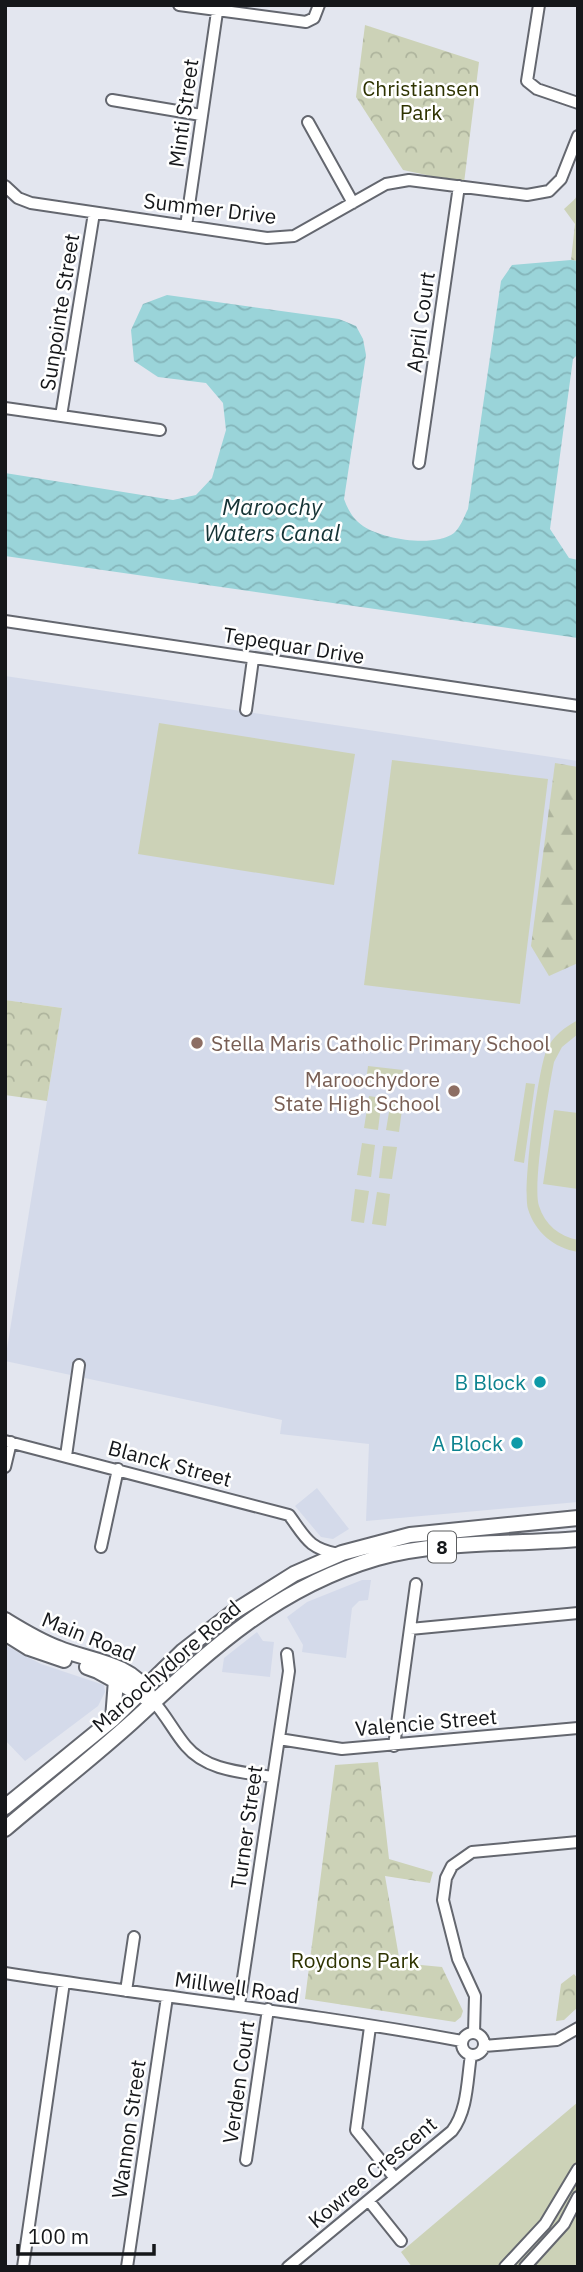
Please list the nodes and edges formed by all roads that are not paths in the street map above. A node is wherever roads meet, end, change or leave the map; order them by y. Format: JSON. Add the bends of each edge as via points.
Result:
{"nodes":[{"id":1,"x":179,"y":5,"type":"edge"},
{"id":2,"x":319,"y":5,"type":"edge"},
{"id":3,"x":539,"y":5,"type":"edge"},
{"id":4,"x":218,"y":8,"type":"edge"},
{"id":5,"x":112,"y":100,"type":"dead end"},
{"id":6,"x":578,"y":103,"type":"edge"},
{"id":7,"x":201,"y":115,"type":"junction"},
{"id":8,"x":308,"y":122,"type":"dead end"},
{"id":9,"x":578,"y":136,"type":"edge"},
{"id":10,"x":459,"y":186,"type":"junction"},
{"id":11,"x":6,"y":189,"type":"edge"},
{"id":12,"x":353,"y":203,"type":"junction"},
{"id":13,"x":94,"y":213,"type":"junction"},
{"id":14,"x":186,"y":226,"type":"junction"},
{"id":15,"x":5,"y":408,"type":"edge"},
{"id":16,"x":61,"y":416,"type":"junction"},
{"id":17,"x":160,"y":430,"type":"dead end"},
{"id":18,"x":419,"y":463,"type":"dead end"},
{"id":19,"x":5,"y":621,"type":"edge"},
{"id":20,"x":253,"y":659,"type":"junction"},
{"id":21,"x":578,"y":706,"type":"edge"},
{"id":22,"x":246,"y":710,"type":"dead end"},
{"id":23,"x":79,"y":1365,"type":"dead end"},
{"id":24,"x":8,"y":1441,"type":"edge"},
{"id":25,"x":66,"y":1456,"type":"junction"},
{"id":26,"x":5,"y":1467,"type":"edge"},
{"id":27,"x":118,"y":1469,"type":"junction"},
{"id":28,"x":578,"y":1518,"type":"edge"},
{"id":29,"x":578,"y":1539,"type":"edge"},
{"id":30,"x":311,"y":1545,"type":"junction"},
{"id":31,"x":101,"y":1547,"type":"dead end"},
{"id":32,"x":338,"y":1554,"type":"junction"},
{"id":33,"x":294,"y":1574,"type":"junction"},
{"id":34,"x":416,"y":1584,"type":"dead end"},
{"id":35,"x":578,"y":1613,"type":"edge"},
{"id":36,"x":5,"y":1620,"type":"edge"},
{"id":37,"x":410,"y":1629,"type":"junction"},
{"id":38,"x":5,"y":1633,"type":"edge"},
{"id":39,"x":287,"y":1654,"type":"dead end"},
{"id":40,"x":117,"y":1680,"type":"junction"},
{"id":41,"x":142,"y":1690,"type":"junction"},
{"id":42,"x":153,"y":1701,"type":"junction"},
{"id":43,"x":113,"y":1718,"type":"junction"},
{"id":44,"x":578,"y":1728,"type":"edge"},
{"id":45,"x":279,"y":1739,"type":"junction"},
{"id":46,"x":394,"y":1746,"type":"junction"},
{"id":47,"x":272,"y":1777,"type":"junction"},
{"id":48,"x":5,"y":1807,"type":"edge"},
{"id":49,"x":5,"y":1829,"type":"edge"},
{"id":50,"x":578,"y":1842,"type":"edge"},
{"id":51,"x":134,"y":1937,"type":"dead end"},
{"id":52,"x":5,"y":1973,"type":"edge"},
{"id":53,"x":64,"y":1982,"type":"junction"},
{"id":54,"x":126,"y":1991,"type":"junction"},
{"id":55,"x":167,"y":1997,"type":"junction"},
{"id":56,"x":239,"y":2005,"type":"junction"},
{"id":57,"x":268,"y":2009,"type":"junction"},
{"id":58,"x":370,"y":2026,"type":"junction"},
{"id":59,"x":578,"y":2028,"type":"edge"},
{"id":60,"x":474,"y":2033,"type":"junction"},
{"id":61,"x":462,"y":2041,"type":"junction"},
{"id":62,"x":484,"y":2046,"type":"junction"},
{"id":63,"x":471,"y":2055,"type":"junction"},
{"id":64,"x":246,"y":2160,"type":"dead end"},
{"id":65,"x":578,"y":2169,"type":"edge"},
{"id":66,"x":394,"y":2177,"type":"junction"},
{"id":67,"x":578,"y":2197,"type":"edge"},
{"id":68,"x":369,"y":2200,"type":"junction"},
{"id":69,"x":401,"y":2241,"type":"dead end"},
{"id":70,"x":525,"y":2244,"type":"junction"},
{"id":71,"x":535,"y":2254,"type":"junction"},
{"id":72,"x":23,"y":2267,"type":"edge"},
{"id":73,"x":127,"y":2267,"type":"edge"},
{"id":74,"x":288,"y":2267,"type":"edge"},
{"id":75,"x":505,"y":2267,"type":"edge"},
{"id":76,"x":525,"y":2267,"type":"edge"}],
"edges":[{"from":1,"to":4,"type":"street"},
{"from":2,"to":4,"type":"street","via":[[314,18],[306,22]]},
{"from":3,"to":6,"type":"street","via":[[527,80],[537,89]]},
{"from":4,"to":7,"type":"street","name":"Minti Street"},
{"from":5,"to":7,"type":"street"},
{"from":7,"to":14,"type":"street","name":"Minti Street"},
{"from":8,"to":12,"type":"street"},
{"from":9,"to":10,"type":"street","name":"Summer Drive","via":[[561,179],[549,191],[527,195]]},
{"from":10,"to":12,"type":"street","name":"Summer Drive","via":[[410,180],[386,184]]},
{"from":10,"to":18,"type":"street","name":"April Court"},
{"from":11,"to":13,"type":"street","name":"Summer Drive","via":[[32,203]]},
{"from":12,"to":14,"type":"street","name":"Summer Drive","via":[[294,236],[267,238]]},
{"from":13,"to":14,"type":"street","name":"Summer Drive"},
{"from":13,"to":16,"type":"street","name":"Sunpointe Street"},
{"from":15,"to":16,"type":"street"},
{"from":16,"to":17,"type":"street"},
{"from":19,"to":20,"type":"street","name":"Tepequar Drive"},
{"from":20,"to":21,"type":"street","name":"Tepequar Drive"},
{"from":20,"to":22,"type":"street"},
{"from":23,"to":25,"type":"street"},
{"from":24,"to":25,"type":"street","name":"Blanck Street"},
{"from":24,"to":26,"type":"street"},
{"from":25,"to":27,"type":"street","name":"Blanck Street"},
{"from":27,"to":30,"type":"street","name":"Blanck Street","via":[[289,1515]]},
{"from":27,"to":31,"type":"street"},
{"from":28,"to":32,"type":"main road","name":"Maroochydore Road","number":"8","via":[[410,1535]]},
{"from":29,"to":42,"type":"main road","name":"Maroochydore Road","number":"8","via":[[437,1547],[351,1567],[312,1583],[252,1619]]},
{"from":30,"to":32,"type":"street"},
{"from":30,"to":33,"type":"street","via":[[306,1562]]},
{"from":32,"to":33,"type":"main road","name":"Maroochydore Road","number":"8"},
{"from":33,"to":41,"type":"main road","name":"Maroochydore Road","number":"8","via":[[207,1632]]},
{"from":34,"to":37,"type":"street"},
{"from":35,"to":37,"type":"street"},
{"from":36,"to":41,"type":"main road","name":"Main Road","via":[[58,1648],[122,1670],[135,1677]]},
{"from":37,"to":46,"type":"street"},
{"from":38,"to":40,"type":"main road","name":"Main Road","via":[[29,1648]]},
{"from":39,"to":45,"type":"street","name":"Turner Street","via":[[289,1671]]},
{"from":40,"to":41,"type":"main road","name":"Main Road"},
{"from":40,"to":43,"type":"main road"},
{"from":41,"to":42,"type":"main road","name":"Main Road"},
{"from":41,"to":43,"type":"main road","name":"Maroochydore Road","number":"8"},
{"from":42,"to":47,"type":"street","via":[[187,1748],[202,1760],[220,1768]]},
{"from":42,"to":49,"type":"main road","name":"Maroochydore Road","number":"8"},
{"from":43,"to":48,"type":"main road","name":"Maroochydore Road","number":"8"},
{"from":44,"to":46,"type":"street","name":"Valencie Street"},
{"from":45,"to":46,"type":"street","name":"Valencie Street","via":[[342,1749]]},
{"from":45,"to":47,"type":"street","name":"Turner Street"},
{"from":47,"to":56,"type":"street","name":"Turner Street"},
{"from":50,"to":60,"type":"street","via":[[472,1852],[452,1866],[443,1900],[458,1959],[475,1996]]},
{"from":51,"to":54,"type":"street"},
{"from":52,"to":53,"type":"street","name":"Millwell Road"},
{"from":53,"to":54,"type":"street","name":"Millwell Road"},
{"from":53,"to":72,"type":"street"},
{"from":54,"to":55,"type":"street","name":"Millwell Road"},
{"from":55,"to":56,"type":"street","name":"Millwell Road"},
{"from":55,"to":73,"type":"street","name":"Wannon Street"},
{"from":56,"to":57,"type":"street","name":"Millwell Road"},
{"from":57,"to":58,"type":"street","name":"Millwell Road"},
{"from":57,"to":64,"type":"street","name":"Verden Court"},
{"from":58,"to":61,"type":"street","name":"Millwell Road"},
{"from":58,"to":66,"type":"street","via":[[356,2130]]},
{"from":59,"to":62,"type":"street","via":[[557,2040]]},
{"from":60,"to":61,"type":"street"},
{"from":60,"to":62,"type":"street","via":[[482,2037]]},
{"from":61,"to":63,"type":"street"},
{"from":62,"to":63,"type":"street"},
{"from":63,"to":66,"type":"street","name":"Kowree Crescent","via":[[458,2123]]},
{"from":65,"to":70,"type":"street","via":[[552,2214]]},
{"from":66,"to":68,"type":"street","name":"Kowree Crescent"},
{"from":67,"to":71,"type":"street","via":[[564,2224]]},
{"from":68,"to":69,"type":"street"},
{"from":68,"to":74,"type":"street","name":"Kowree Crescent"},
{"from":70,"to":71,"type":"street"},
{"from":70,"to":75,"type":"street"},
{"from":71,"to":76,"type":"street"}]}
